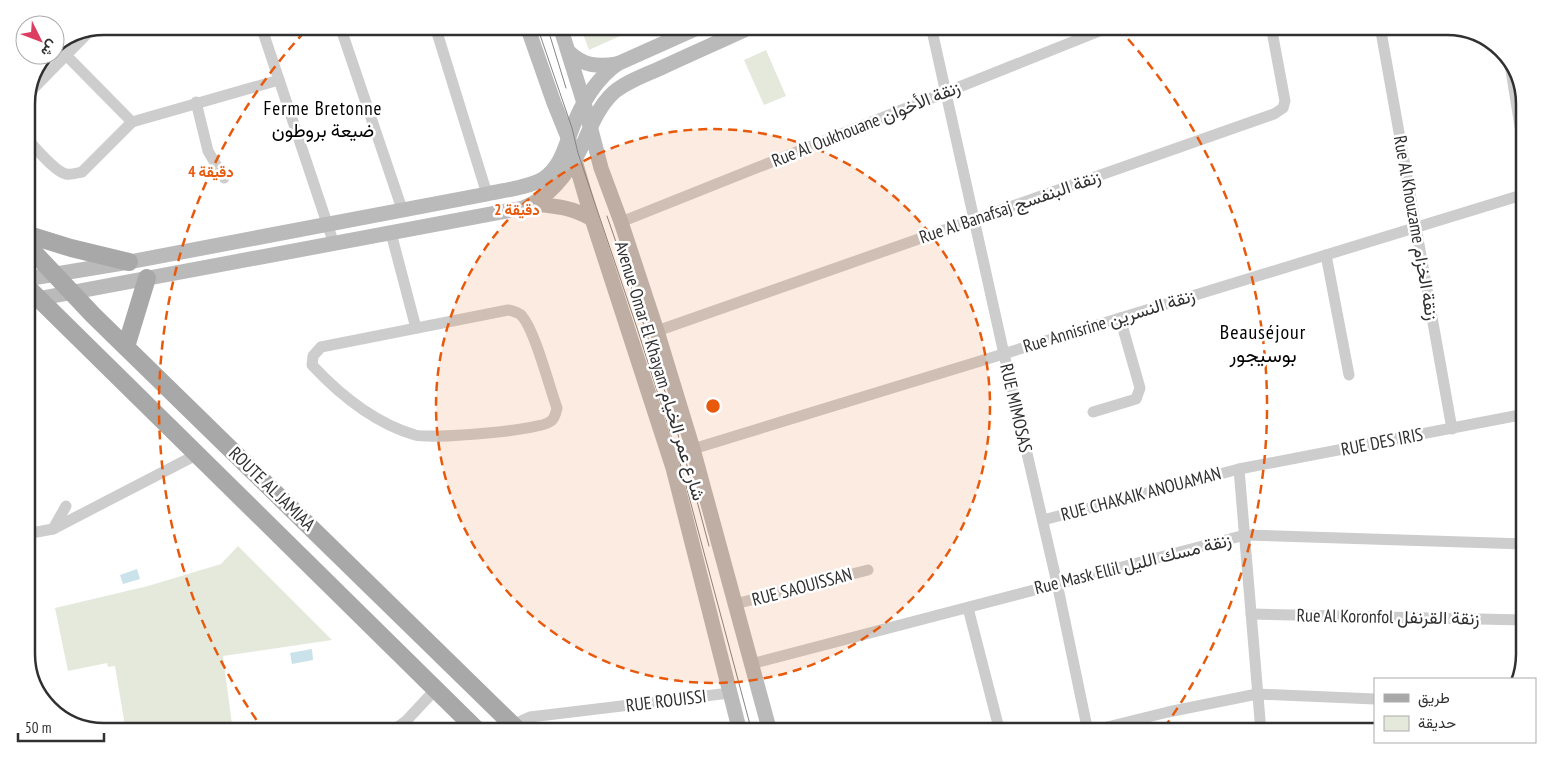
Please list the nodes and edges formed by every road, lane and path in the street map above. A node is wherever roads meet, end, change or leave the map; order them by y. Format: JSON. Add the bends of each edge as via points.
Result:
{"nodes":[{"id":1,"x":264,"y":35,"type":"edge"},
{"id":2,"x":343,"y":35,"type":"edge"},
{"id":3,"x":438,"y":35,"type":"edge"},
{"id":4,"x":530,"y":35,"type":"edge"},
{"id":5,"x":563,"y":35,"type":"edge"},
{"id":6,"x":682,"y":35,"type":"edge"},
{"id":7,"x":733,"y":35,"type":"edge"},
{"id":8,"x":933,"y":35,"type":"edge"},
{"id":9,"x":1089,"y":35,"type":"edge"},
{"id":10,"x":1272,"y":35,"type":"edge"},
{"id":11,"x":1382,"y":35,"type":"edge"},
{"id":12,"x":75,"y":41,"type":"edge"},
{"id":13,"x":569,"y":52,"type":"junction"},
{"id":14,"x":65,"y":55,"type":"joint"},
{"id":15,"x":617,"y":64,"type":"junction"},
{"id":16,"x":56,"y":65,"type":"edge"},
{"id":17,"x":279,"y":80,"type":"junction"},
{"id":18,"x":38,"y":84,"type":"edge"},
{"id":19,"x":1513,"y":86,"type":"edge"},
{"id":20,"x":946,"y":92,"type":"junction"},
{"id":21,"x":196,"y":102,"type":"junction"},
{"id":22,"x":1516,"y":102,"type":"edge"},
{"id":23,"x":584,"y":103,"type":"junction"},
{"id":24,"x":132,"y":122,"type":"junction"},
{"id":25,"x":590,"y":129,"type":"junction"},
{"id":26,"x":569,"y":140,"type":"junction"},
{"id":27,"x":35,"y":147,"type":"edge"},
{"id":28,"x":574,"y":159,"type":"junction"},
{"id":29,"x":224,"y":178,"type":"dead end"},
{"id":30,"x":487,"y":194,"type":"junction"},
{"id":31,"x":1516,"y":197,"type":"edge"},
{"id":32,"x":533,"y":204,"type":"junction"},
{"id":33,"x":402,"y":209,"type":"junction"},
{"id":34,"x":592,"y":219,"type":"junction"},
{"id":35,"x":974,"y":220,"type":"junction"},
{"id":36,"x":621,"y":222,"type":"junction"},
{"id":37,"x":327,"y":224,"type":"junction"},
{"id":38,"x":1416,"y":227,"type":"junction"},
{"id":39,"x":391,"y":233,"type":"junction"},
{"id":40,"x":35,"y":237,"type":"edge"},
{"id":41,"x":334,"y":244,"type":"junction"},
{"id":42,"x":35,"y":254,"type":"edge"},
{"id":43,"x":1326,"y":255,"type":"junction"},
{"id":44,"x":129,"y":262,"type":"junction"},
{"id":45,"x":54,"y":274,"type":"junction"},
{"id":46,"x":35,"y":277,"type":"edge"},
{"id":47,"x":147,"y":278,"type":"junction"},
{"id":48,"x":71,"y":292,"type":"junction"},
{"id":49,"x":35,"y":295,"type":"edge"},
{"id":50,"x":35,"y":300,"type":"edge"},
{"id":51,"x":1120,"y":318,"type":"junction"},
{"id":52,"x":416,"y":328,"type":"junction"},
{"id":53,"x":657,"y":331,"type":"junction"},
{"id":54,"x":126,"y":347,"type":"junction"},
{"id":55,"x":1004,"y":354,"type":"junction"},
{"id":56,"x":1349,"y":375,"type":"dead end"},
{"id":57,"x":1093,"y":412,"type":"dead end"},
{"id":58,"x":1516,"y":416,"type":"edge"},
{"id":59,"x":1452,"y":429,"type":"junction"},
{"id":60,"x":693,"y":449,"type":"junction"},
{"id":61,"x":196,"y":455,"type":"junction"},
{"id":62,"x":1239,"y":469,"type":"junction"},
{"id":63,"x":66,"y":506,"type":"dead end"},
{"id":64,"x":1043,"y":520,"type":"junction"},
{"id":65,"x":54,"y":529,"type":"junction"},
{"id":66,"x":35,"y":532,"type":"edge"},
{"id":67,"x":1244,"y":535,"type":"junction"},
{"id":68,"x":1516,"y":544,"type":"edge"},
{"id":69,"x":868,"y":570,"type":"dead end"},
{"id":70,"x":1057,"y":583,"type":"junction"},
{"id":71,"x":735,"y":604,"type":"junction"},
{"id":72,"x":968,"y":608,"type":"junction"},
{"id":73,"x":1251,"y":614,"type":"junction"},
{"id":74,"x":1516,"y":620,"type":"edge"},
{"id":75,"x":751,"y":664,"type":"junction"},
{"id":76,"x":435,"y":690,"type":"junction"},
{"id":77,"x":730,"y":693,"type":"junction"},
{"id":78,"x":1258,"y":694,"type":"junction"},
{"id":79,"x":1374,"y":699,"type":"edge"},
{"id":80,"x":403,"y":723,"type":"edge"},
{"id":81,"x":470,"y":723,"type":"edge"},
{"id":82,"x":511,"y":723,"type":"edge"},
{"id":83,"x":521,"y":723,"type":"edge"},
{"id":84,"x":738,"y":723,"type":"edge"},
{"id":85,"x":767,"y":723,"type":"edge"},
{"id":86,"x":998,"y":723,"type":"edge"},
{"id":87,"x":1085,"y":723,"type":"edge"},
{"id":88,"x":1123,"y":723,"type":"edge"},
{"id":89,"x":1260,"y":723,"type":"edge"}],
"edges":[{"from":1,"to":17,"type":"street"},
{"from":2,"to":33,"type":"street"},
{"from":3,"to":30,"type":"street"},
{"from":4,"to":26,"type":"main road","name":"Avenue Omar El Khayam شارع عمر الخيام"},
{"from":5,"to":13,"type":"main road","name":"Avenue Omar El Khayam شارع عمر الخيام"},
{"from":6,"to":15,"type":"main road"},
{"from":7,"to":25,"type":"main road","via":[[627,84],[611,95]]},
{"from":8,"to":20,"type":"street","name":"RUE MIMOSAS"},
{"from":9,"to":20,"type":"street","name":"Rue Al Oukhouane زنقة الأخوان"},
{"from":10,"to":35,"type":"street","name":"Rue Al Banafsaj زنقة البنفسج","via":[[1285,95],[1279,112]]},
{"from":11,"to":38,"type":"street","name":"Rue Al Khouzame زنقة الخزام"},
{"from":12,"to":14,"type":"street"},
{"from":13,"to":15,"type":"main road","via":[[591,66]]},
{"from":13,"to":23,"type":"main road","name":"Avenue Omar El Khayam شارع عمر الخيام"},
{"from":14,"to":24,"type":"street"},
{"from":15,"to":23,"type":"main road"},
{"from":16,"to":18,"type":"street"},
{"from":17,"to":21,"type":"street"},
{"from":17,"to":37,"type":"street"},
{"from":19,"to":22,"type":"street"},
{"from":20,"to":35,"type":"street","name":"RUE MIMOSAS"},
{"from":20,"to":36,"type":"street","name":"Rue Al Oukhouane زنقة الأخوان"},
{"from":21,"to":24,"type":"street"},
{"from":21,"to":29,"type":"street","via":[[208,151]]},
{"from":23,"to":25,"type":"main road","name":"Avenue Omar El Khayam شارع عمر الخيام"},
{"from":23,"to":26,"type":"main road"},
{"from":24,"to":27,"type":"street","via":[[82,172],[64,174]]},
{"from":25,"to":28,"type":"main road"},
{"from":25,"to":36,"type":"main road","name":"Avenue Omar El Khayam شارع عمر الخيام"},
{"from":26,"to":28,"type":"main road","name":"Avenue Omar El Khayam شارع عمر الخيام"},
{"from":26,"to":30,"type":"main road","via":[[556,166],[542,179]]},
{"from":28,"to":32,"type":"main road","via":[[554,186]]},
{"from":28,"to":34,"type":"main road","name":"Avenue Omar El Khayam شارع عمر الخيام"},
{"from":30,"to":33,"type":"main road"},
{"from":31,"to":38,"type":"street","name":"Rue Annisrine زنقة النسرين"},
{"from":32,"to":34,"type":"main road","via":[[562,206]]},
{"from":32,"to":39,"type":"main road"},
{"from":33,"to":37,"type":"main road"},
{"from":34,"to":77,"type":"main road","name":"Avenue Omar El Khayam شارع عمر الخيام","via":[[673,468]]},
{"from":35,"to":53,"type":"street","name":"Rue Al Banafsaj زنقة البنفسج"},
{"from":35,"to":55,"type":"street","name":"RUE MIMOSAS"},
{"from":36,"to":53,"type":"main road","name":"Avenue Omar El Khayam شارع عمر الخيام"},
{"from":37,"to":41,"type":"street"},
{"from":37,"to":44,"type":"main road"},
{"from":38,"to":43,"type":"street","name":"Rue Annisrine زنقة النسرين"},
{"from":38,"to":59,"type":"street","name":"Rue Al Khouzame زنقة الخزام"},
{"from":39,"to":41,"type":"main road"},
{"from":39,"to":52,"type":"street"},
{"from":40,"to":44,"type":"main road"},
{"from":41,"to":47,"type":"main road"},
{"from":42,"to":45,"type":"main road","name":"ROUTE AL JAMIAA"},
{"from":43,"to":51,"type":"street","name":"Rue Annisrine زنقة النسرين"},
{"from":43,"to":56,"type":"street"},
{"from":44,"to":45,"type":"main road"},
{"from":45,"to":46,"type":"main road"},
{"from":45,"to":48,"type":"main road","name":"ROUTE AL JAMIAA"},
{"from":47,"to":48,"type":"main road"},
{"from":47,"to":54,"type":"main road"},
{"from":48,"to":49,"type":"main road"},
{"from":48,"to":54,"type":"main road","name":"ROUTE AL JAMIAA"},
{"from":50,"to":61,"type":"main road","name":"ROUTE AL JAMIAA"},
{"from":51,"to":55,"type":"street","name":"Rue Annisrine زنقة النسرين"},
{"from":51,"to":57,"type":"street","via":[[1139,393],[1136,399]]},
{"from":52,"to":52,"type":"street","via":[[503,310],[515,311],[531,332],[557,408],[551,421],[525,429],[417,435],[371,415],[351,402],[312,365],[313,356],[321,347]]},
{"from":53,"to":60,"type":"main road","name":"Avenue Omar El Khayam شارع عمر الخيام"},
{"from":54,"to":82,"type":"main road","name":"ROUTE AL JAMIAA"},
{"from":55,"to":60,"type":"street","name":"Rue Annisrine زنقة النسرين"},
{"from":55,"to":64,"type":"street","name":"RUE MIMOSAS"},
{"from":58,"to":59,"type":"street","name":"RUE DES IRIS"},
{"from":59,"to":62,"type":"street","name":"RUE DES IRIS"},
{"from":60,"to":71,"type":"main road","name":"Avenue Omar El Khayam شارع عمر الخيام"},
{"from":61,"to":65,"type":"street"},
{"from":61,"to":76,"type":"main road","name":"ROUTE AL JAMIAA"},
{"from":62,"to":64,"type":"street","name":"RUE CHAKAIK ANOUAMAN"},
{"from":62,"to":67,"type":"street"},
{"from":63,"to":65,"type":"street"},
{"from":64,"to":70,"type":"street","name":"RUE MIMOSAS"},
{"from":65,"to":66,"type":"street"},
{"from":67,"to":68,"type":"street","name":"Rue Mask Ellil زنقة مسك الليل"},
{"from":67,"to":70,"type":"street","name":"Rue Mask Ellil زنقة مسك الليل"},
{"from":67,"to":73,"type":"street"},
{"from":69,"to":71,"type":"street","name":"RUE SAOUISSAN"},
{"from":70,"to":72,"type":"street","name":"Rue Mask Ellil زنقة مسك الليل"},
{"from":70,"to":87,"type":"street","name":"RUE MIMOSAS"},
{"from":71,"to":75,"type":"main road","name":"Avenue Omar El Khayam شارع عمر الخيام"},
{"from":72,"to":75,"type":"street","name":"Rue Mask Ellil زنقة مسك الليل"},
{"from":72,"to":86,"type":"street"},
{"from":73,"to":74,"type":"street","name":"Rue Al Koronfol زنقة القرنفل"},
{"from":73,"to":78,"type":"street"},
{"from":75,"to":85,"type":"main road","name":"Avenue Omar El Khayam شارع عمر الخيام"},
{"from":76,"to":80,"type":"street"},
{"from":76,"to":81,"type":"main road","name":"ROUTE AL JAMIAA"},
{"from":77,"to":83,"type":"street","name":"RUE ROUISSI","via":[[530,716]]},
{"from":77,"to":84,"type":"main road","name":"Avenue Omar El Khayam شارع عمر الخيام"},
{"from":78,"to":79,"type":"street"},
{"from":78,"to":88,"type":"street"},
{"from":78,"to":89,"type":"street"}]}
